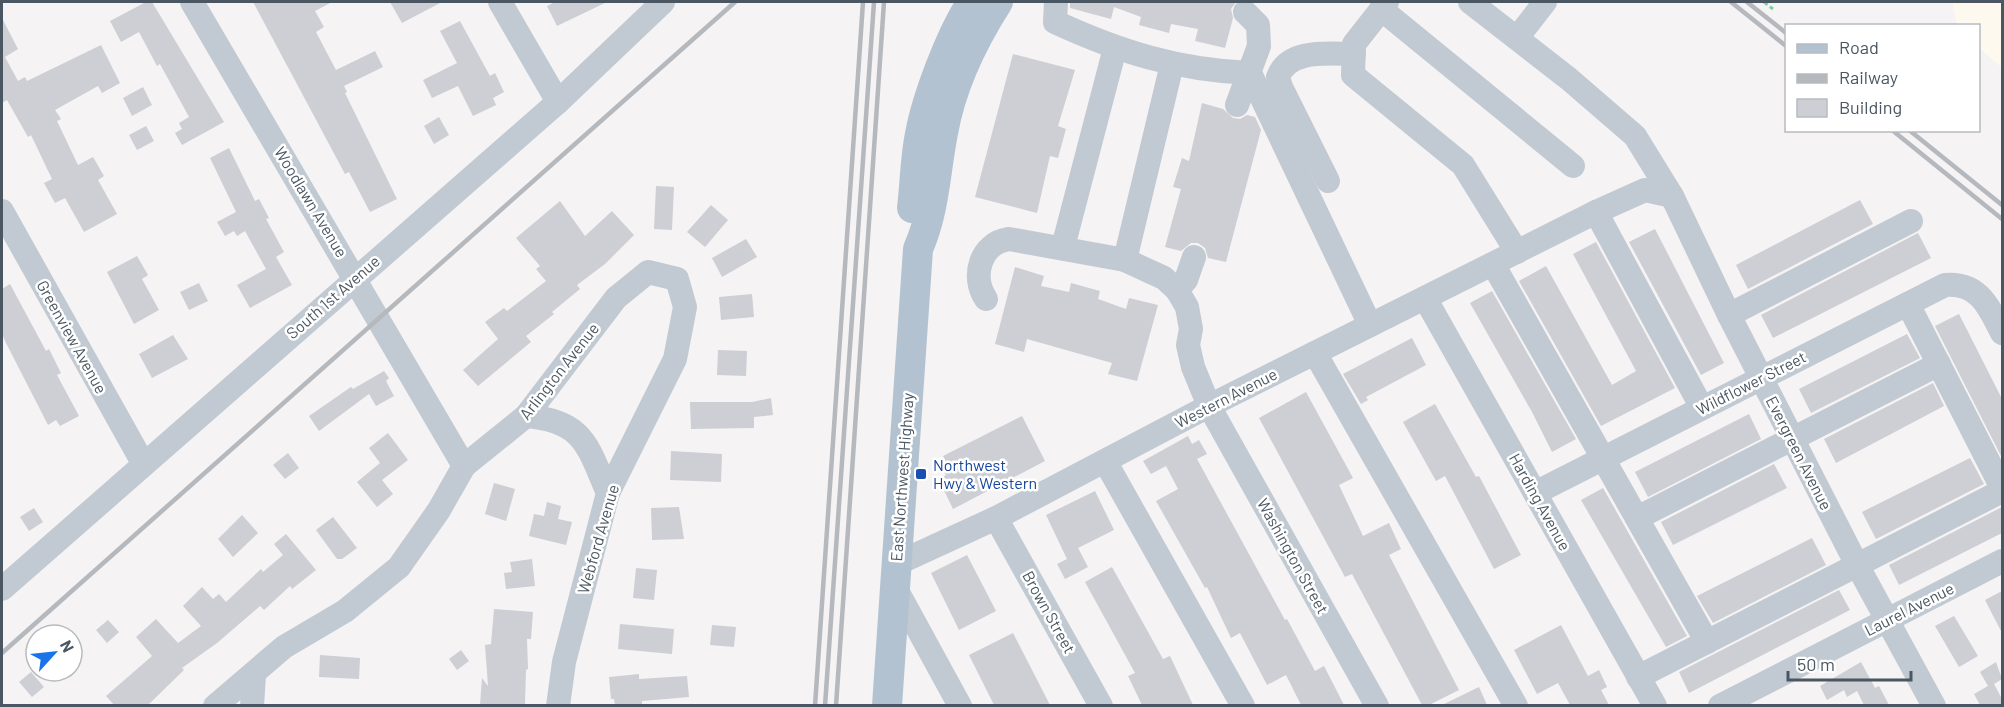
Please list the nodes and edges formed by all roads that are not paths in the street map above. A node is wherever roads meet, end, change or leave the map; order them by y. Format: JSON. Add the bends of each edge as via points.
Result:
{"nodes":[{"id":1,"x":192,"y":2,"type":"edge"},
{"id":2,"x":500,"y":2,"type":"edge"},
{"id":3,"x":663,"y":2,"type":"edge"},
{"id":4,"x":972,"y":2,"type":"edge"},
{"id":5,"x":998,"y":2,"type":"edge"},
{"id":6,"x":1056,"y":2,"type":"edge"},
{"id":7,"x":1470,"y":2,"type":"edge"},
{"id":8,"x":1545,"y":2,"type":"edge"},
{"id":9,"x":1384,"y":5,"type":"edge"},
{"id":10,"x":1245,"y":12,"type":"dead end"},
{"id":11,"x":1517,"y":38,"type":"junction"},
{"id":12,"x":1115,"y":48,"type":"junction"},
{"id":13,"x":1354,"y":54,"type":"junction"},
{"id":14,"x":1172,"y":64,"type":"junction"},
{"id":15,"x":1250,"y":73,"type":"junction"},
{"id":16,"x":558,"y":102,"type":"junction"},
{"id":17,"x":1237,"y":105,"type":"dead end"},
{"id":18,"x":1573,"y":166,"type":"dead end"},
{"id":19,"x":1328,"y":181,"type":"dead end"},
{"id":20,"x":1672,"y":196,"type":"junction"},
{"id":21,"x":2,"y":211,"type":"edge"},
{"id":22,"x":1596,"y":212,"type":"junction"},
{"id":23,"x":1911,"y":221,"type":"dead end"},
{"id":24,"x":1063,"y":247,"type":"junction"},
{"id":25,"x":918,"y":249,"type":"junction"},
{"id":26,"x":1517,"y":252,"type":"junction"},
{"id":27,"x":1194,"y":257,"type":"dead end"},
{"id":28,"x":1125,"y":260,"type":"junction"},
{"id":29,"x":1493,"y":264,"type":"junction"},
{"id":30,"x":355,"y":278,"type":"junction"},
{"id":31,"x":677,"y":279,"type":"joint"},
{"id":32,"x":1177,"y":290,"type":"junction"},
{"id":33,"x":1425,"y":298,"type":"junction"},
{"id":34,"x":986,"y":299,"type":"dead end"},
{"id":35,"x":1908,"y":304,"type":"junction"},
{"id":36,"x":1729,"y":315,"type":"junction"},
{"id":37,"x":1370,"y":325,"type":"junction"},
{"id":38,"x":2002,"y":333,"type":"edge"},
{"id":39,"x":1315,"y":353,"type":"junction"},
{"id":40,"x":1939,"y":364,"type":"junction"},
{"id":41,"x":1761,"y":378,"type":"junction"},
{"id":42,"x":1209,"y":406,"type":"junction"},
{"id":43,"x":1702,"y":408,"type":"junction"},
{"id":44,"x":526,"y":416,"type":"junction"},
{"id":45,"x":1792,"y":439,"type":"junction"},
{"id":46,"x":1604,"y":458,"type":"junction"},
{"id":47,"x":1105,"y":461,"type":"junction"},
{"id":48,"x":143,"y":463,"type":"junction"},
{"id":49,"x":464,"y":466,"type":"junction"},
{"id":50,"x":2002,"y":489,"type":"edge"},
{"id":51,"x":608,"y":493,"type":"junction"},
{"id":52,"x":1535,"y":493,"type":"junction"},
{"id":53,"x":996,"y":518,"type":"junction"},
{"id":54,"x":1637,"y":518,"type":"junction"},
{"id":55,"x":1857,"y":565,"type":"junction"},
{"id":56,"x":2001,"y":566,"type":"edge"},
{"id":57,"x":896,"y":576,"type":"junction"},
{"id":58,"x":2,"y":589,"type":"edge"},
{"id":59,"x":1885,"y":620,"type":"junction"},
{"id":60,"x":1707,"y":642,"type":"junction"},
{"id":61,"x":254,"y":675,"type":"junction"},
{"id":62,"x":1638,"y":677,"type":"junction"},
{"id":63,"x":215,"y":705,"type":"edge"},
{"id":64,"x":252,"y":705,"type":"edge"},
{"id":65,"x":558,"y":705,"type":"edge"},
{"id":66,"x":887,"y":705,"type":"edge"},
{"id":67,"x":960,"y":705,"type":"edge"},
{"id":68,"x":1101,"y":705,"type":"edge"},
{"id":69,"x":1242,"y":705,"type":"edge"},
{"id":70,"x":1377,"y":705,"type":"edge"},
{"id":71,"x":1516,"y":705,"type":"edge"},
{"id":72,"x":1655,"y":705,"type":"edge"},
{"id":73,"x":1720,"y":705,"type":"edge"},
{"id":74,"x":1934,"y":705,"type":"edge"}],
"edges":[{"from":1,"to":30,"type":"street","name":"Woodlawn Avenue"},
{"from":2,"to":16,"type":"street"},
{"from":3,"to":16,"type":"street","name":"South 1st Avenue"},
{"from":4,"to":25,"type":"main road","name":"East Northwest Highway","via":[[940,70],[920,134],[910,225]]},
{"from":5,"to":25,"type":"main road","name":"East Northwest Highway","via":[[961,75],[943,130],[929,224]]},
{"from":6,"to":12,"type":"street","via":[[1055,22]]},
{"from":7,"to":11,"type":"street","name":"Evergreen Avenue"},
{"from":8,"to":11,"type":"street"},
{"from":9,"to":13,"type":"street","via":[[1354,44]]},
{"from":9,"to":18,"type":"street"},
{"from":10,"to":15,"type":"street","via":[[1258,25],[1259,46]]},
{"from":11,"to":20,"type":"street","name":"Evergreen Avenue","via":[[1635,136]]},
{"from":12,"to":14,"type":"street"},
{"from":12,"to":24,"type":"street"},
{"from":13,"to":19,"type":"street","via":[[1307,55],[1287,64],[1278,76]]},
{"from":13,"to":26,"type":"street","via":[[1353,75],[1463,165]]},
{"from":14,"to":15,"type":"street","via":[[1204,71]]},
{"from":14,"to":28,"type":"street"},
{"from":15,"to":17,"type":"street"},
{"from":15,"to":37,"type":"street"},
{"from":16,"to":30,"type":"street","name":"South 1st Avenue"},
{"from":20,"to":22,"type":"street","name":"Western Avenue","via":[[1645,190]]},
{"from":20,"to":36,"type":"street","name":"Evergreen Avenue"},
{"from":21,"to":48,"type":"street","name":"Greenview Avenue"},
{"from":22,"to":26,"type":"street","name":"Western Avenue"},
{"from":22,"to":43,"type":"street"},
{"from":23,"to":36,"type":"street"},
{"from":24,"to":28,"type":"street"},
{"from":24,"to":34,"type":"street","via":[[1009,239],[996,241],[987,250],[979,273],[980,290]]},
{"from":25,"to":57,"type":"main road","name":"East Northwest Highway"},
{"from":26,"to":29,"type":"street","name":"Western Avenue"},
{"from":27,"to":32,"type":"street","via":[[1186,280]]},
{"from":28,"to":32,"type":"street","via":[[1164,278]]},
{"from":29,"to":33,"type":"street","name":"Western Avenue"},
{"from":29,"to":46,"type":"street"},
{"from":30,"to":48,"type":"street","name":"South 1st Avenue"},
{"from":30,"to":49,"type":"street","name":"Woodlawn Avenue"},
{"from":31,"to":44,"type":"street","name":"Arlington Avenue","via":[[648,272],[616,298]]},
{"from":31,"to":51,"type":"street","name":"Webford Avenue","via":[[685,307],[675,359]]},
{"from":32,"to":42,"type":"street","name":"Washington Street","via":[[1187,307],[1191,329],[1188,345]]},
{"from":33,"to":37,"type":"street","name":"Western Avenue"},
{"from":33,"to":52,"type":"street","name":"Harding Avenue"},
{"from":35,"to":38,"type":"street","name":"Wildflower Street","via":[[1945,285],[1970,287],[1982,296]]},
{"from":35,"to":40,"type":"street"},
{"from":35,"to":41,"type":"street","name":"Wildflower Street"},
{"from":36,"to":41,"type":"street","name":"Evergreen Avenue"},
{"from":37,"to":39,"type":"street","name":"Western Avenue"},
{"from":39,"to":42,"type":"street","name":"Western Avenue"},
{"from":39,"to":71,"type":"street"},
{"from":40,"to":45,"type":"street"},
{"from":40,"to":50,"type":"street"},
{"from":41,"to":43,"type":"street","name":"Wildflower Street"},
{"from":41,"to":45,"type":"street","name":"Evergreen Avenue"},
{"from":42,"to":47,"type":"street","name":"Western Avenue"},
{"from":42,"to":70,"type":"street","name":"Washington Street"},
{"from":43,"to":46,"type":"street","name":"Wildflower Street"},
{"from":44,"to":49,"type":"street","name":"Arlington Avenue"},
{"from":44,"to":51,"type":"street","via":[[564,424],[579,435]]},
{"from":45,"to":54,"type":"street"},
{"from":45,"to":55,"type":"street","name":"Evergreen Avenue"},
{"from":46,"to":52,"type":"street","name":"Wildflower Street"},
{"from":46,"to":54,"type":"street"},
{"from":47,"to":53,"type":"street","name":"Western Avenue"},
{"from":47,"to":69,"type":"street"},
{"from":48,"to":58,"type":"street","name":"South 1st Avenue"},
{"from":49,"to":61,"type":"street","name":"Arlington Avenue","via":[[399,567],[345,611],[284,647]]},
{"from":50,"to":55,"type":"street"},
{"from":51,"to":65,"type":"street","name":"Webford Avenue","via":[[564,662]]},
{"from":52,"to":62,"type":"street","name":"Harding Avenue"},
{"from":53,"to":57,"type":"street","name":"Western Avenue"},
{"from":53,"to":68,"type":"street","name":"Brown Street"},
{"from":54,"to":60,"type":"street"},
{"from":55,"to":59,"type":"street","name":"Evergreen Avenue"},
{"from":55,"to":60,"type":"street"},
{"from":56,"to":59,"type":"street","name":"Laurel Avenue"},
{"from":57,"to":66,"type":"main road","name":"East Northwest Highway"},
{"from":57,"to":67,"type":"street"},
{"from":59,"to":73,"type":"street","name":"Laurel Avenue"},
{"from":59,"to":74,"type":"street","name":"Evergreen Avenue"},
{"from":60,"to":62,"type":"street"},
{"from":61,"to":63,"type":"street","name":"Arlington Avenue"},
{"from":61,"to":64,"type":"street"},
{"from":62,"to":72,"type":"street","name":"Harding Avenue"}]}
